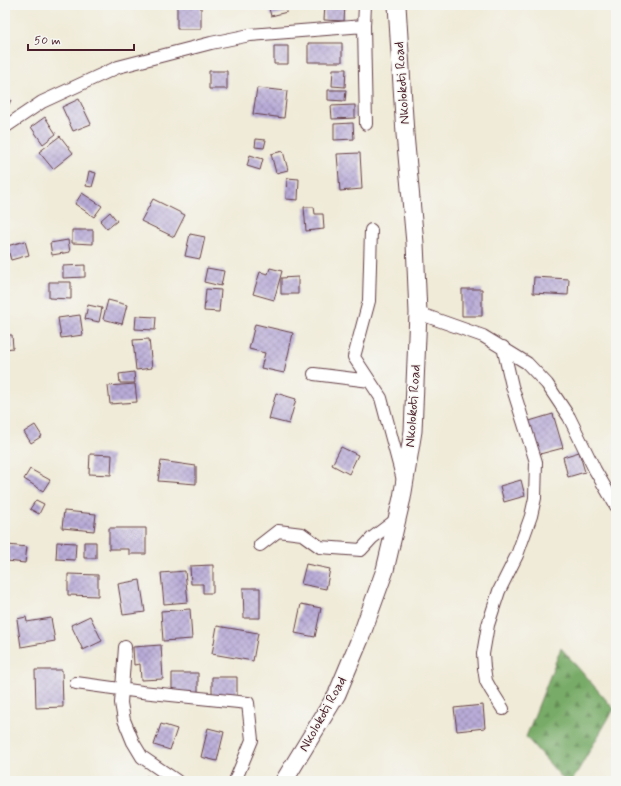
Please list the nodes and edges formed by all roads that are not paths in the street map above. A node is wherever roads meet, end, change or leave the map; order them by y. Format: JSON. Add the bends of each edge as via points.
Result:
{"nodes":[{"id":1,"x":365,"y":5,"type":"edge"},
{"id":2,"x":397,"y":5,"type":"edge"},
{"id":3,"x":364,"y":26,"type":"junction"},
{"id":4,"x":366,"y":124,"type":"dead end"},
{"id":5,"x":5,"y":127,"type":"edge"},
{"id":6,"x":371,"y":230,"type":"dead end"},
{"id":7,"x":418,"y":313,"type":"junction"},
{"id":8,"x":503,"y":347,"type":"junction"},
{"id":9,"x":314,"y":374,"type":"dead end"},
{"id":10,"x":370,"y":381,"type":"junction"},
{"id":11,"x":404,"y":485,"type":"junction"},
{"id":12,"x":616,"y":506,"type":"edge"},
{"id":13,"x":397,"y":519,"type":"junction"},
{"id":14,"x":260,"y":545,"type":"dead end"},
{"id":15,"x":125,"y":647,"type":"dead end"},
{"id":16,"x":76,"y":683,"type":"dead end"},
{"id":17,"x":123,"y":689,"type":"junction"},
{"id":18,"x":503,"y":708,"type":"dead end"},
{"id":19,"x":177,"y":781,"type":"edge"},
{"id":20,"x":235,"y":781,"type":"edge"},
{"id":21,"x":284,"y":781,"type":"edge"}],
"edges":[{"from":1,"to":3,"type":"street"},
{"from":2,"to":7,"type":"main road","name":"Nkolokoti Road"},
{"from":3,"to":4,"type":"street"},
{"from":3,"to":5,"type":"street","via":[[250,35],[118,67],[42,102]]},
{"from":6,"to":10,"type":"street","via":[[369,300],[354,357]]},
{"from":7,"to":8,"type":"street","via":[[483,336]]},
{"from":7,"to":11,"type":"main road","name":"Nkolokoti Road","via":[[414,431]]},
{"from":8,"to":12,"type":"street","via":[[527,362],[548,384],[569,417]]},
{"from":8,"to":18,"type":"street","via":[[512,386],[536,462],[535,498],[531,516],[517,555],[499,591],[488,625],[483,654],[486,681]]},
{"from":9,"to":10,"type":"street"},
{"from":10,"to":11,"type":"street","via":[[381,398]]},
{"from":11,"to":13,"type":"main road","name":"Nkolokoti Road"},
{"from":13,"to":14,"type":"street","via":[[361,550],[320,547],[302,534],[278,531]]},
{"from":13,"to":21,"type":"main road","name":"Nkolokoti Road","via":[[385,570],[337,694]]},
{"from":15,"to":17,"type":"street"},
{"from":16,"to":17,"type":"street"},
{"from":17,"to":19,"type":"street","via":[[121,703],[124,720],[142,758]]},
{"from":17,"to":20,"type":"street","via":[[248,703],[252,740]]}]}
